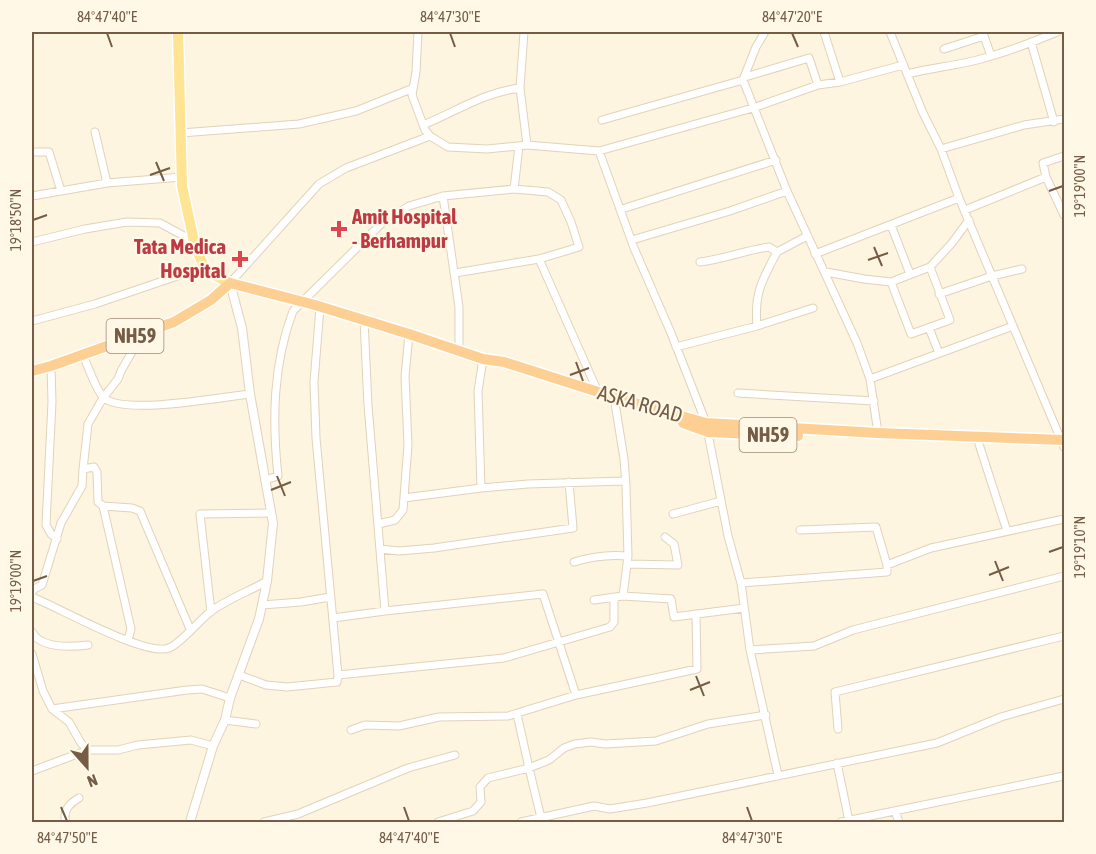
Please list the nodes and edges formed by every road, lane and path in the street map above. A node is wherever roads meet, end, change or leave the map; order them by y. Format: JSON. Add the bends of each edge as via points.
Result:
{"nodes":[{"id":1,"x":178,"y":32,"type":"edge"},
{"id":2,"x":418,"y":32,"type":"edge"},
{"id":3,"x":524,"y":32,"type":"edge"},
{"id":4,"x":765,"y":32,"type":"edge"},
{"id":5,"x":824,"y":32,"type":"edge"},
{"id":6,"x":890,"y":32,"type":"edge"},
{"id":7,"x":1035,"y":32,"type":"edge"},
{"id":8,"x":1057,"y":32,"type":"edge"},
{"id":9,"x":1035,"y":41,"type":"junction"},
{"id":10,"x":944,"y":49,"type":"dead end"},
{"id":11,"x":991,"y":56,"type":"junction"},
{"id":12,"x":903,"y":65,"type":"junction"},
{"id":13,"x":907,"y":74,"type":"junction"},
{"id":14,"x":744,"y":78,"type":"junction"},
{"id":15,"x":840,"y":82,"type":"junction"},
{"id":16,"x":818,"y":85,"type":"junction"},
{"id":17,"x":520,"y":88,"type":"junction"},
{"id":18,"x":411,"y":89,"type":"junction"},
{"id":19,"x":753,"y":108,"type":"junction"},
{"id":20,"x":1065,"y":119,"type":"edge"},
{"id":21,"x":602,"y":120,"type":"dead end"},
{"id":22,"x":1054,"y":122,"type":"junction"},
{"id":23,"x":423,"y":125,"type":"junction"},
{"id":24,"x":95,"y":132,"type":"dead end"},
{"id":25,"x":181,"y":133,"type":"junction"},
{"id":26,"x":430,"y":136,"type":"junction"},
{"id":27,"x":523,"y":146,"type":"junction"},
{"id":28,"x":941,"y":149,"type":"junction"},
{"id":29,"x":599,"y":151,"type":"junction"},
{"id":30,"x":32,"y":152,"type":"edge"},
{"id":31,"x":1065,"y":156,"type":"edge"},
{"id":32,"x":776,"y":160,"type":"junction"},
{"id":33,"x":182,"y":177,"type":"junction"},
{"id":34,"x":1046,"y":177,"type":"junction"},
{"id":35,"x":107,"y":183,"type":"junction"},
{"id":36,"x":514,"y":189,"type":"junction"},
{"id":37,"x":61,"y":191,"type":"junction"},
{"id":38,"x":787,"y":191,"type":"junction"},
{"id":39,"x":32,"y":196,"type":"edge"},
{"id":40,"x":443,"y":196,"type":"junction"},
{"id":41,"x":960,"y":198,"type":"junction"},
{"id":42,"x":622,"y":209,"type":"junction"},
{"id":43,"x":965,"y":210,"type":"junction"},
{"id":44,"x":1065,"y":215,"type":"edge"},
{"id":45,"x":969,"y":220,"type":"junction"},
{"id":46,"x":891,"y":225,"type":"junction"},
{"id":47,"x":807,"y":236,"type":"junction"},
{"id":48,"x":632,"y":240,"type":"junction"},
{"id":49,"x":32,"y":242,"type":"edge"},
{"id":50,"x":195,"y":246,"type":"junction"},
{"id":51,"x":777,"y":252,"type":"junction"},
{"id":52,"x":815,"y":254,"type":"junction"},
{"id":53,"x":539,"y":259,"type":"junction"},
{"id":54,"x":700,"y":262,"type":"dead end"},
{"id":55,"x":204,"y":267,"type":"junction"},
{"id":56,"x":930,"y":267,"type":"junction"},
{"id":57,"x":1022,"y":269,"type":"dead end"},
{"id":58,"x":826,"y":272,"type":"junction"},
{"id":59,"x":454,"y":273,"type":"junction"},
{"id":60,"x":910,"y":274,"type":"junction"},
{"id":61,"x":992,"y":276,"type":"junction"},
{"id":62,"x":891,"y":282,"type":"junction"},
{"id":63,"x":230,"y":283,"type":"junction"},
{"id":64,"x":939,"y":294,"type":"junction"},
{"id":65,"x":302,"y":302,"type":"junction"},
{"id":66,"x":320,"y":307,"type":"junction"},
{"id":67,"x":813,"y":309,"type":"dead end"},
{"id":68,"x":364,"y":320,"type":"junction"},
{"id":69,"x":32,"y":321,"type":"edge"},
{"id":70,"x":757,"y":326,"type":"junction"},
{"id":71,"x":1012,"y":326,"type":"junction"},
{"id":72,"x":929,"y":328,"type":"junction"},
{"id":73,"x":409,"y":334,"type":"junction"},
{"id":74,"x":133,"y":337,"type":"junction"},
{"id":75,"x":676,"y":346,"type":"junction"},
{"id":76,"x":459,"y":351,"type":"junction"},
{"id":77,"x":939,"y":352,"type":"junction"},
{"id":78,"x":82,"y":355,"type":"junction"},
{"id":79,"x":483,"y":359,"type":"junction"},
{"id":80,"x":51,"y":366,"type":"junction"},
{"id":81,"x":32,"y":371,"type":"edge"},
{"id":82,"x":870,"y":379,"type":"junction"},
{"id":83,"x":598,"y":392,"type":"junction"},
{"id":84,"x":738,"y":393,"type":"dead end"},
{"id":85,"x":250,"y":394,"type":"junction"},
{"id":86,"x":103,"y":398,"type":"junction"},
{"id":87,"x":874,"y":401,"type":"junction"},
{"id":88,"x":615,"y":403,"type":"junction"},
{"id":89,"x":707,"y":427,"type":"junction"},
{"id":90,"x":878,"y":433,"type":"junction"},
{"id":91,"x":979,"y":444,"type":"junction"},
{"id":92,"x":1064,"y":444,"type":"edge"},
{"id":93,"x":83,"y":469,"type":"junction"},
{"id":94,"x":266,"y":480,"type":"junction"},
{"id":95,"x":625,"y":481,"type":"junction"},
{"id":96,"x":569,"y":482,"type":"junction"},
{"id":97,"x":481,"y":488,"type":"junction"},
{"id":98,"x":404,"y":498,"type":"junction"},
{"id":99,"x":721,"y":501,"type":"junction"},
{"id":100,"x":103,"y":507,"type":"junction"},
{"id":101,"x":271,"y":513,"type":"junction"},
{"id":102,"x":673,"y":514,"type":"dead end"},
{"id":103,"x":1065,"y":519,"type":"edge"},
{"id":104,"x":378,"y":524,"type":"junction"},
{"id":105,"x":800,"y":530,"type":"dead end"},
{"id":106,"x":1007,"y":531,"type":"junction"},
{"id":107,"x":665,"y":537,"type":"dead end"},
{"id":108,"x":57,"y":539,"type":"junction"},
{"id":109,"x":380,"y":549,"type":"junction"},
{"id":110,"x":627,"y":560,"type":"junction"},
{"id":111,"x":574,"y":562,"type":"dead end"},
{"id":112,"x":887,"y":565,"type":"junction"},
{"id":113,"x":1065,"y":576,"type":"edge"},
{"id":114,"x":267,"y":581,"type":"junction"},
{"id":115,"x":741,"y":583,"type":"junction"},
{"id":116,"x":32,"y":589,"type":"edge"},
{"id":117,"x":623,"y":596,"type":"junction"},
{"id":118,"x":32,"y":597,"type":"edge"},
{"id":119,"x":330,"y":597,"type":"junction"},
{"id":120,"x":614,"y":597,"type":"junction"},
{"id":121,"x":594,"y":600,"type":"dead end"},
{"id":122,"x":262,"y":605,"type":"junction"},
{"id":123,"x":744,"y":608,"type":"junction"},
{"id":124,"x":385,"y":611,"type":"junction"},
{"id":125,"x":210,"y":612,"type":"junction"},
{"id":126,"x":696,"y":614,"type":"junction"},
{"id":127,"x":333,"y":618,"type":"junction"},
{"id":128,"x":190,"y":629,"type":"junction"},
{"id":129,"x":1065,"y":636,"type":"edge"},
{"id":130,"x":32,"y":637,"type":"edge"},
{"id":131,"x":128,"y":640,"type":"junction"},
{"id":132,"x":560,"y":642,"type":"junction"},
{"id":133,"x":88,"y":645,"type":"dead end"},
{"id":134,"x":750,"y":650,"type":"junction"},
{"id":135,"x":32,"y":654,"type":"edge"},
{"id":136,"x":239,"y":675,"type":"junction"},
{"id":137,"x":338,"y":675,"type":"junction"},
{"id":138,"x":576,"y":695,"type":"junction"},
{"id":139,"x":230,"y":698,"type":"junction"},
{"id":140,"x":1065,"y":699,"type":"edge"},
{"id":141,"x":52,"y":709,"type":"junction"},
{"id":142,"x":517,"y":714,"type":"junction"},
{"id":143,"x":766,"y":715,"type":"junction"},
{"id":144,"x":225,"y":720,"type":"junction"},
{"id":145,"x":256,"y":724,"type":"dead end"},
{"id":146,"x":838,"y":729,"type":"dead end"},
{"id":147,"x":351,"y":730,"type":"dead end"},
{"id":148,"x":213,"y":746,"type":"junction"},
{"id":149,"x":88,"y":750,"type":"junction"},
{"id":150,"x":455,"y":755,"type":"dead end"},
{"id":151,"x":837,"y":763,"type":"junction"},
{"id":152,"x":529,"y":768,"type":"junction"},
{"id":153,"x":32,"y":771,"type":"edge"},
{"id":154,"x":778,"y":775,"type":"junction"},
{"id":155,"x":1065,"y":776,"type":"edge"},
{"id":156,"x":80,"y":798,"type":"dead end"},
{"id":157,"x":895,"y":810,"type":"junction"},
{"id":158,"x":541,"y":820,"type":"edge"},
{"id":159,"x":66,"y":822,"type":"edge"},
{"id":160,"x":190,"y":822,"type":"edge"},
{"id":161,"x":264,"y":822,"type":"edge"},
{"id":162,"x":438,"y":822,"type":"edge"},
{"id":163,"x":521,"y":822,"type":"edge"},
{"id":164,"x":845,"y":822,"type":"edge"},
{"id":165,"x":899,"y":822,"type":"edge"}],
"edges":[{"from":1,"to":25,"type":"main road"},
{"from":2,"to":18,"type":"street"},
{"from":3,"to":17,"type":"street"},
{"from":4,"to":14,"type":"street"},
{"from":5,"to":15,"type":"street"},
{"from":6,"to":12,"type":"street"},
{"from":7,"to":9,"type":"street"},
{"from":8,"to":9,"type":"street"},
{"from":9,"to":11,"type":"street"},
{"from":9,"to":22,"type":"street"},
{"from":10,"to":11,"type":"street","via":[[984,36]]},
{"from":11,"to":13,"type":"street"},
{"from":12,"to":13,"type":"street"},
{"from":12,"to":15,"type":"street"},
{"from":13,"to":28,"type":"street"},
{"from":14,"to":16,"type":"street","via":[[809,58]]},
{"from":14,"to":19,"type":"street"},
{"from":14,"to":21,"type":"street"},
{"from":15,"to":16,"type":"street"},
{"from":16,"to":19,"type":"street"},
{"from":17,"to":23,"type":"street","via":[[485,97]]},
{"from":17,"to":27,"type":"street"},
{"from":18,"to":23,"type":"street"},
{"from":18,"to":25,"type":"street","via":[[356,111],[299,124]]},
{"from":19,"to":29,"type":"street"},
{"from":19,"to":32,"type":"street"},
{"from":20,"to":22,"type":"street"},
{"from":22,"to":28,"type":"street","via":[[1024,125]]},
{"from":23,"to":26,"type":"street"},
{"from":24,"to":35,"type":"street"},
{"from":25,"to":33,"type":"main road"},
{"from":26,"to":27,"type":"street","via":[[448,147]]},
{"from":26,"to":63,"type":"street","via":[[346,168],[320,184]]},
{"from":27,"to":29,"type":"street"},
{"from":27,"to":36,"type":"street"},
{"from":28,"to":41,"type":"street"},
{"from":29,"to":42,"type":"street"},
{"from":30,"to":37,"type":"street","via":[[49,152]]},
{"from":31,"to":34,"type":"street","via":[[1043,163]]},
{"from":32,"to":38,"type":"street"},
{"from":32,"to":42,"type":"street"},
{"from":33,"to":35,"type":"street"},
{"from":33,"to":50,"type":"main road"},
{"from":34,"to":43,"type":"street"},
{"from":34,"to":44,"type":"street"},
{"from":35,"to":37,"type":"street"},
{"from":36,"to":40,"type":"street"},
{"from":36,"to":53,"type":"street","via":[[548,192],[561,200],[571,222],[579,247]]},
{"from":37,"to":39,"type":"street"},
{"from":38,"to":47,"type":"street"},
{"from":38,"to":48,"type":"street"},
{"from":40,"to":59,"type":"street"},
{"from":40,"to":65,"type":"street","via":[[409,206],[383,222]]},
{"from":41,"to":43,"type":"street"},
{"from":41,"to":46,"type":"street"},
{"from":42,"to":48,"type":"street"},
{"from":43,"to":45,"type":"street"},
{"from":45,"to":56,"type":"street"},
{"from":45,"to":61,"type":"street"},
{"from":46,"to":52,"type":"street"},
{"from":46,"to":60,"type":"street"},
{"from":47,"to":51,"type":"street"},
{"from":47,"to":52,"type":"street"},
{"from":48,"to":75,"type":"street"},
{"from":49,"to":50,"type":"street","via":[[127,222],[160,223]]},
{"from":50,"to":55,"type":"main road"},
{"from":51,"to":54,"type":"street","via":[[769,247]]},
{"from":51,"to":70,"type":"street","via":[[755,306]]},
{"from":52,"to":58,"type":"street"},
{"from":53,"to":59,"type":"street"},
{"from":53,"to":83,"type":"street"},
{"from":55,"to":63,"type":"main road"},
{"from":55,"to":69,"type":"street"},
{"from":56,"to":60,"type":"street"},
{"from":56,"to":64,"type":"street"},
{"from":57,"to":61,"type":"street"},
{"from":58,"to":62,"type":"street"},
{"from":58,"to":82,"type":"street"},
{"from":59,"to":76,"type":"street"},
{"from":60,"to":62,"type":"street"},
{"from":61,"to":64,"type":"street"},
{"from":61,"to":71,"type":"street"},
{"from":62,"to":72,"type":"street","via":[[911,334]]},
{"from":63,"to":65,"type":"highway","name":"ASKA ROAD","number":"NH59"},
{"from":63,"to":74,"type":"highway","number":"NH59","via":[[211,300],[174,322]]},
{"from":63,"to":85,"type":"street","via":[[242,328]]},
{"from":64,"to":72,"type":"street","via":[[950,320]]},
{"from":65,"to":66,"type":"highway","name":"ASKA ROAD","number":"NH59"},
{"from":65,"to":94,"type":"street","via":[[293,311],[286,329],[276,380],[278,476]]},
{"from":66,"to":68,"type":"highway","name":"ASKA ROAD","number":"NH59"},
{"from":66,"to":119,"type":"street","via":[[315,426]]},
{"from":67,"to":70,"type":"street"},
{"from":68,"to":73,"type":"highway","name":"ASKA ROAD","number":"NH59"},
{"from":68,"to":104,"type":"street"},
{"from":70,"to":75,"type":"street"},
{"from":71,"to":77,"type":"street"},
{"from":71,"to":92,"type":"street"},
{"from":72,"to":77,"type":"street"},
{"from":73,"to":76,"type":"highway","name":"ASKA ROAD","number":"NH59"},
{"from":73,"to":98,"type":"street"},
{"from":74,"to":78,"type":"highway","number":"NH59"},
{"from":74,"to":86,"type":"street","via":[[133,350]]},
{"from":75,"to":89,"type":"street"},
{"from":76,"to":79,"type":"highway","name":"ASKA ROAD","number":"NH59"},
{"from":77,"to":82,"type":"street"},
{"from":78,"to":80,"type":"highway","number":"NH59"},
{"from":78,"to":86,"type":"street"},
{"from":79,"to":83,"type":"highway","name":"ASKA ROAD","number":"NH59"},
{"from":79,"to":88,"type":"highway","number":"NH59"},
{"from":79,"to":97,"type":"street","via":[[478,391]]},
{"from":80,"to":81,"type":"highway","number":"NH59"},
{"from":80,"to":108,"type":"street","via":[[46,525]]},
{"from":82,"to":87,"type":"street"},
{"from":83,"to":89,"type":"highway","name":"ASKA ROAD","number":"NH59"},
{"from":84,"to":87,"type":"street"},
{"from":85,"to":86,"type":"street","via":[[140,407]]},
{"from":85,"to":94,"type":"street"},
{"from":86,"to":93,"type":"street","via":[[88,424]]},
{"from":87,"to":90,"type":"street"},
{"from":88,"to":89,"type":"highway","number":"NH59"},
{"from":88,"to":95,"type":"street"},
{"from":89,"to":90,"type":"highway","name":"ASKA ROAD","number":"NH59"},
{"from":89,"to":91,"type":"highway","number":"NH59"},
{"from":89,"to":99,"type":"street"},
{"from":90,"to":92,"type":"highway","name":"ASKA ROAD","number":"NH59"},
{"from":91,"to":92,"type":"highway","number":"NH59"},
{"from":91,"to":106,"type":"street"},
{"from":93,"to":100,"type":"street","via":[[94,467],[97,472],[98,502]]},
{"from":93,"to":108,"type":"street","via":[[82,486],[61,523]]},
{"from":94,"to":101,"type":"street"},
{"from":95,"to":96,"type":"street"},
{"from":95,"to":110,"type":"street"},
{"from":96,"to":97,"type":"street"},
{"from":96,"to":109,"type":"street","via":[[573,528],[434,548]]},
{"from":97,"to":98,"type":"street"},
{"from":98,"to":104,"type":"street","via":[[400,515]]},
{"from":99,"to":102,"type":"street"},
{"from":99,"to":115,"type":"street"},
{"from":100,"to":128,"type":"street","via":[[140,511]]},
{"from":100,"to":131,"type":"street","via":[[131,629]]},
{"from":101,"to":114,"type":"street"},
{"from":101,"to":125,"type":"street","via":[[200,514]]},
{"from":103,"to":106,"type":"street"},
{"from":104,"to":109,"type":"street"},
{"from":105,"to":112,"type":"street","via":[[876,526]]},
{"from":106,"to":112,"type":"street","via":[[931,548]]},
{"from":107,"to":110,"type":"street","via":[[674,544],[678,565]]},
{"from":108,"to":116,"type":"street","via":[[42,585]]},
{"from":109,"to":124,"type":"street"},
{"from":110,"to":111,"type":"street","via":[[612,554]]},
{"from":110,"to":117,"type":"street"},
{"from":112,"to":115,"type":"street","via":[[886,572]]},
{"from":113,"to":134,"type":"street","via":[[853,630],[814,646]]},
{"from":114,"to":122,"type":"street"},
{"from":114,"to":125,"type":"street"},
{"from":115,"to":123,"type":"street"},
{"from":117,"to":120,"type":"street"},
{"from":117,"to":126,"type":"street","via":[[671,599],[674,616]]},
{"from":118,"to":131,"type":"street"},
{"from":119,"to":122,"type":"street"},
{"from":119,"to":127,"type":"street"},
{"from":120,"to":121,"type":"street"},
{"from":120,"to":132,"type":"street","via":[[613,626]]},
{"from":122,"to":136,"type":"street"},
{"from":123,"to":126,"type":"street"},
{"from":123,"to":134,"type":"street"},
{"from":124,"to":127,"type":"street"},
{"from":124,"to":132,"type":"street","via":[[543,594]]},
{"from":125,"to":128,"type":"street"},
{"from":126,"to":138,"type":"street","via":[[697,669]]},
{"from":127,"to":137,"type":"street"},
{"from":128,"to":131,"type":"street","via":[[171,648],[163,650]]},
{"from":129,"to":146,"type":"street","via":[[835,692]]},
{"from":130,"to":133,"type":"street","via":[[69,647]]},
{"from":132,"to":137,"type":"street","via":[[504,658]]},
{"from":132,"to":138,"type":"street"},
{"from":134,"to":143,"type":"street"},
{"from":135,"to":141,"type":"street"},
{"from":136,"to":137,"type":"street","via":[[266,685],[287,687],[337,682]]},
{"from":136,"to":139,"type":"street"},
{"from":138,"to":142,"type":"street"},
{"from":139,"to":141,"type":"street","via":[[202,689]]},
{"from":139,"to":144,"type":"street"},
{"from":140,"to":151,"type":"street","via":[[1001,717],[937,743]]},
{"from":141,"to":149,"type":"street","via":[[69,722]]},
{"from":142,"to":147,"type":"street","via":[[439,717],[399,726],[365,725]]},
{"from":142,"to":152,"type":"street"},
{"from":143,"to":152,"type":"street","via":[[708,724],[656,741],[575,744]]},
{"from":143,"to":154,"type":"street"},
{"from":144,"to":145,"type":"street"},
{"from":144,"to":148,"type":"street"},
{"from":148,"to":149,"type":"street","via":[[191,740]]},
{"from":148,"to":160,"type":"street"},
{"from":149,"to":153,"type":"street"},
{"from":150,"to":161,"type":"street","via":[[408,768],[298,814]]},
{"from":151,"to":154,"type":"street"},
{"from":151,"to":164,"type":"street"},
{"from":152,"to":158,"type":"street"},
{"from":152,"to":162,"type":"street","via":[[488,778],[480,787],[481,801],[473,811]]},
{"from":154,"to":158,"type":"street","via":[[647,803],[610,809],[594,806]]},
{"from":155,"to":157,"type":"street"},
{"from":156,"to":159,"type":"street","via":[[70,802]]},
{"from":157,"to":164,"type":"street"},
{"from":157,"to":165,"type":"street"},
{"from":158,"to":163,"type":"street"}]}
